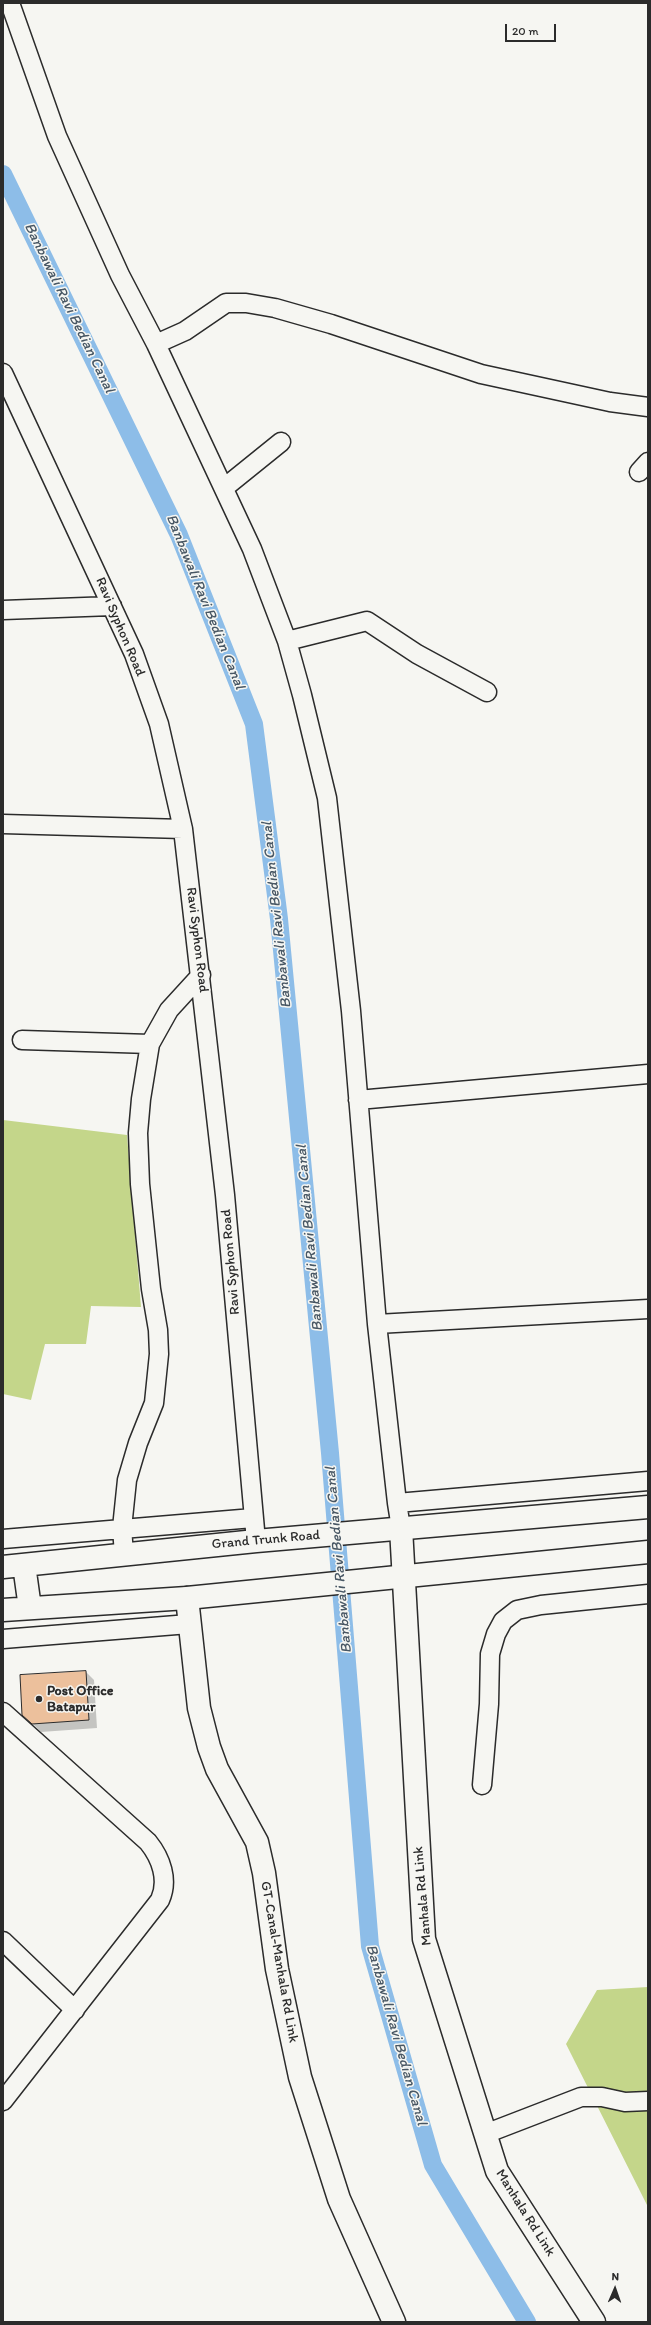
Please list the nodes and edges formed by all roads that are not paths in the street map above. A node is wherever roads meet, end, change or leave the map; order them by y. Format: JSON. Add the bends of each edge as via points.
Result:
{"nodes":[{"id":1,"x":10,"y":3,"type":"edge"},
{"id":2,"x":156,"y":344,"type":"junction"},
{"id":3,"x":3,"y":373,"type":"edge"},
{"id":4,"x":648,"y":407,"type":"edge"},
{"id":5,"x":281,"y":442,"type":"dead end"},
{"id":6,"x":224,"y":488,"type":"junction"},
{"id":7,"x":112,"y":606,"type":"junction"},
{"id":8,"x":3,"y":610,"type":"edge"},
{"id":9,"x":286,"y":641,"type":"junction"},
{"id":10,"x":487,"y":692,"type":"dead end"},
{"id":11,"x":3,"y":824,"type":"edge"},
{"id":12,"x":183,"y":829,"type":"junction"},
{"id":13,"x":202,"y":975,"type":"junction"},
{"id":14,"x":22,"y":1040,"type":"dead end"},
{"id":15,"x":150,"y":1044,"type":"junction"},
{"id":16,"x":648,"y":1074,"type":"edge"},
{"id":17,"x":358,"y":1100,"type":"junction"},
{"id":18,"x":648,"y":1309,"type":"edge"},
{"id":19,"x":377,"y":1324,"type":"junction"},
{"id":20,"x":648,"y":1481,"type":"edge"},
{"id":21,"x":396,"y":1503,"type":"junction"},
{"id":22,"x":648,"y":1507,"type":"edge"},
{"id":23,"x":253,"y":1518,"type":"junction"},
{"id":24,"x":122,"y":1528,"type":"junction"},
{"id":25,"x":396,"y":1528,"type":"junction"},
{"id":26,"x":3,"y":1539,"type":"edge"},
{"id":27,"x":262,"y":1541,"type":"junction"},
{"id":28,"x":648,"y":1552,"type":"edge"},
{"id":29,"x":124,"y":1554,"type":"junction"},
{"id":30,"x":14,"y":1566,"type":"edge"},
{"id":31,"x":396,"y":1578,"type":"junction"},
{"id":32,"x":648,"y":1594,"type":"edge"},
{"id":33,"x":187,"y":1598,"type":"junction"},
{"id":34,"x":30,"y":1608,"type":"junction"},
{"id":35,"x":3,"y":1610,"type":"edge"},
{"id":36,"x":189,"y":1624,"type":"junction"},
{"id":37,"x":3,"y":1639,"type":"edge"},
{"id":38,"x":3,"y":1712,"type":"edge"},
{"id":39,"x":482,"y":1785,"type":"dead end"},
{"id":40,"x":3,"y":1941,"type":"edge"},
{"id":41,"x":75,"y":2010,"type":"junction"},
{"id":42,"x":3,"y":2101,"type":"edge"},
{"id":43,"x":648,"y":2101,"type":"edge"},
{"id":44,"x":485,"y":2134,"type":"junction"},
{"id":45,"x":394,"y":2322,"type":"edge"},
{"id":46,"x":594,"y":2322,"type":"edge"}],
"edges":[{"from":1,"to":2,"type":"street","via":[[57,136],[120,275]]},
{"from":2,"to":4,"type":"street","via":[[185,331],[226,303],[246,303],[275,308],[331,324],[481,374],[610,402]]},
{"from":2,"to":6,"type":"street"},
{"from":3,"to":7,"type":"street","name":"Ravi Syphon Road"},
{"from":5,"to":6,"type":"street"},
{"from":6,"to":9,"type":"street","via":[[252,549]]},
{"from":7,"to":8,"type":"street"},
{"from":7,"to":12,"type":"street","name":"Ravi Syphon Road","via":[[134,654],[159,724]]},
{"from":9,"to":10,"type":"street","via":[[367,621],[417,654]]},
{"from":9,"to":17,"type":"street","via":[[327,798],[351,1011]]},
{"from":11,"to":12,"type":"street"},
{"from":12,"to":13,"type":"street","name":"Ravi Syphon Road"},
{"from":13,"to":15,"type":"street","via":[[169,1010]]},
{"from":13,"to":23,"type":"street","name":"Ravi Syphon Road","via":[[225,1195]]},
{"from":14,"to":15,"type":"street"},
{"from":15,"to":24,"type":"street","via":[[138,1133],[141,1191],[159,1354],[154,1403],[127,1480]]},
{"from":16,"to":17,"type":"street"},
{"from":17,"to":19,"type":"street"},
{"from":18,"to":19,"type":"street"},
{"from":19,"to":21,"type":"street"},
{"from":20,"to":21,"type":"street"},
{"from":21,"to":25,"type":"street"},
{"from":22,"to":25,"type":"main road","name":"Grand Trunk Road"},
{"from":23,"to":24,"type":"street"},
{"from":23,"to":27,"type":"street","name":"Ravi Syphon Road"},
{"from":24,"to":26,"type":"street"},
{"from":24,"to":29,"type":"street"},
{"from":25,"to":27,"type":"main road","name":"Grand Trunk Road"},
{"from":25,"to":31,"type":"main road","name":"Manhala Rd Link"},
{"from":27,"to":29,"type":"main road","name":"Grand Trunk Road"},
{"from":28,"to":31,"type":"main road"},
{"from":29,"to":30,"type":"main road","name":"Grand Trunk Road"},
{"from":30,"to":34,"type":"main road"},
{"from":31,"to":33,"type":"main road"},
{"from":31,"to":44,"type":"main road","name":"Manhala Rd Link","via":[[408,1679],[424,1939]]},
{"from":32,"to":39,"type":"street","via":[[541,1605],[517,1610],[503,1621],[490,1654],[489,1704]]},
{"from":33,"to":34,"type":"main road"},
{"from":33,"to":36,"type":"main road","name":"GT-Canal-Manhala Rd Link"},
{"from":34,"to":35,"type":"main road"},
{"from":36,"to":37,"type":"street"},
{"from":36,"to":45,"type":"main road","name":"GT-Canal-Manhala Rd Link","via":[[199,1708],[209,1748],[228,1791],[256,1842],[264,1873],[277,1969],[300,2077],[339,2199]]},
{"from":38,"to":41,"type":"street","via":[[148,1842],[156,1852],[162,1867],[163,1892],[160,1900]]},
{"from":40,"to":41,"type":"street"},
{"from":41,"to":42,"type":"street"},
{"from":43,"to":44,"type":"street","via":[[625,2102],[602,2097],[581,2097]]},
{"from":44,"to":46,"type":"main road","name":"Manhala Rd Link","via":[[497,2171]]}]}
